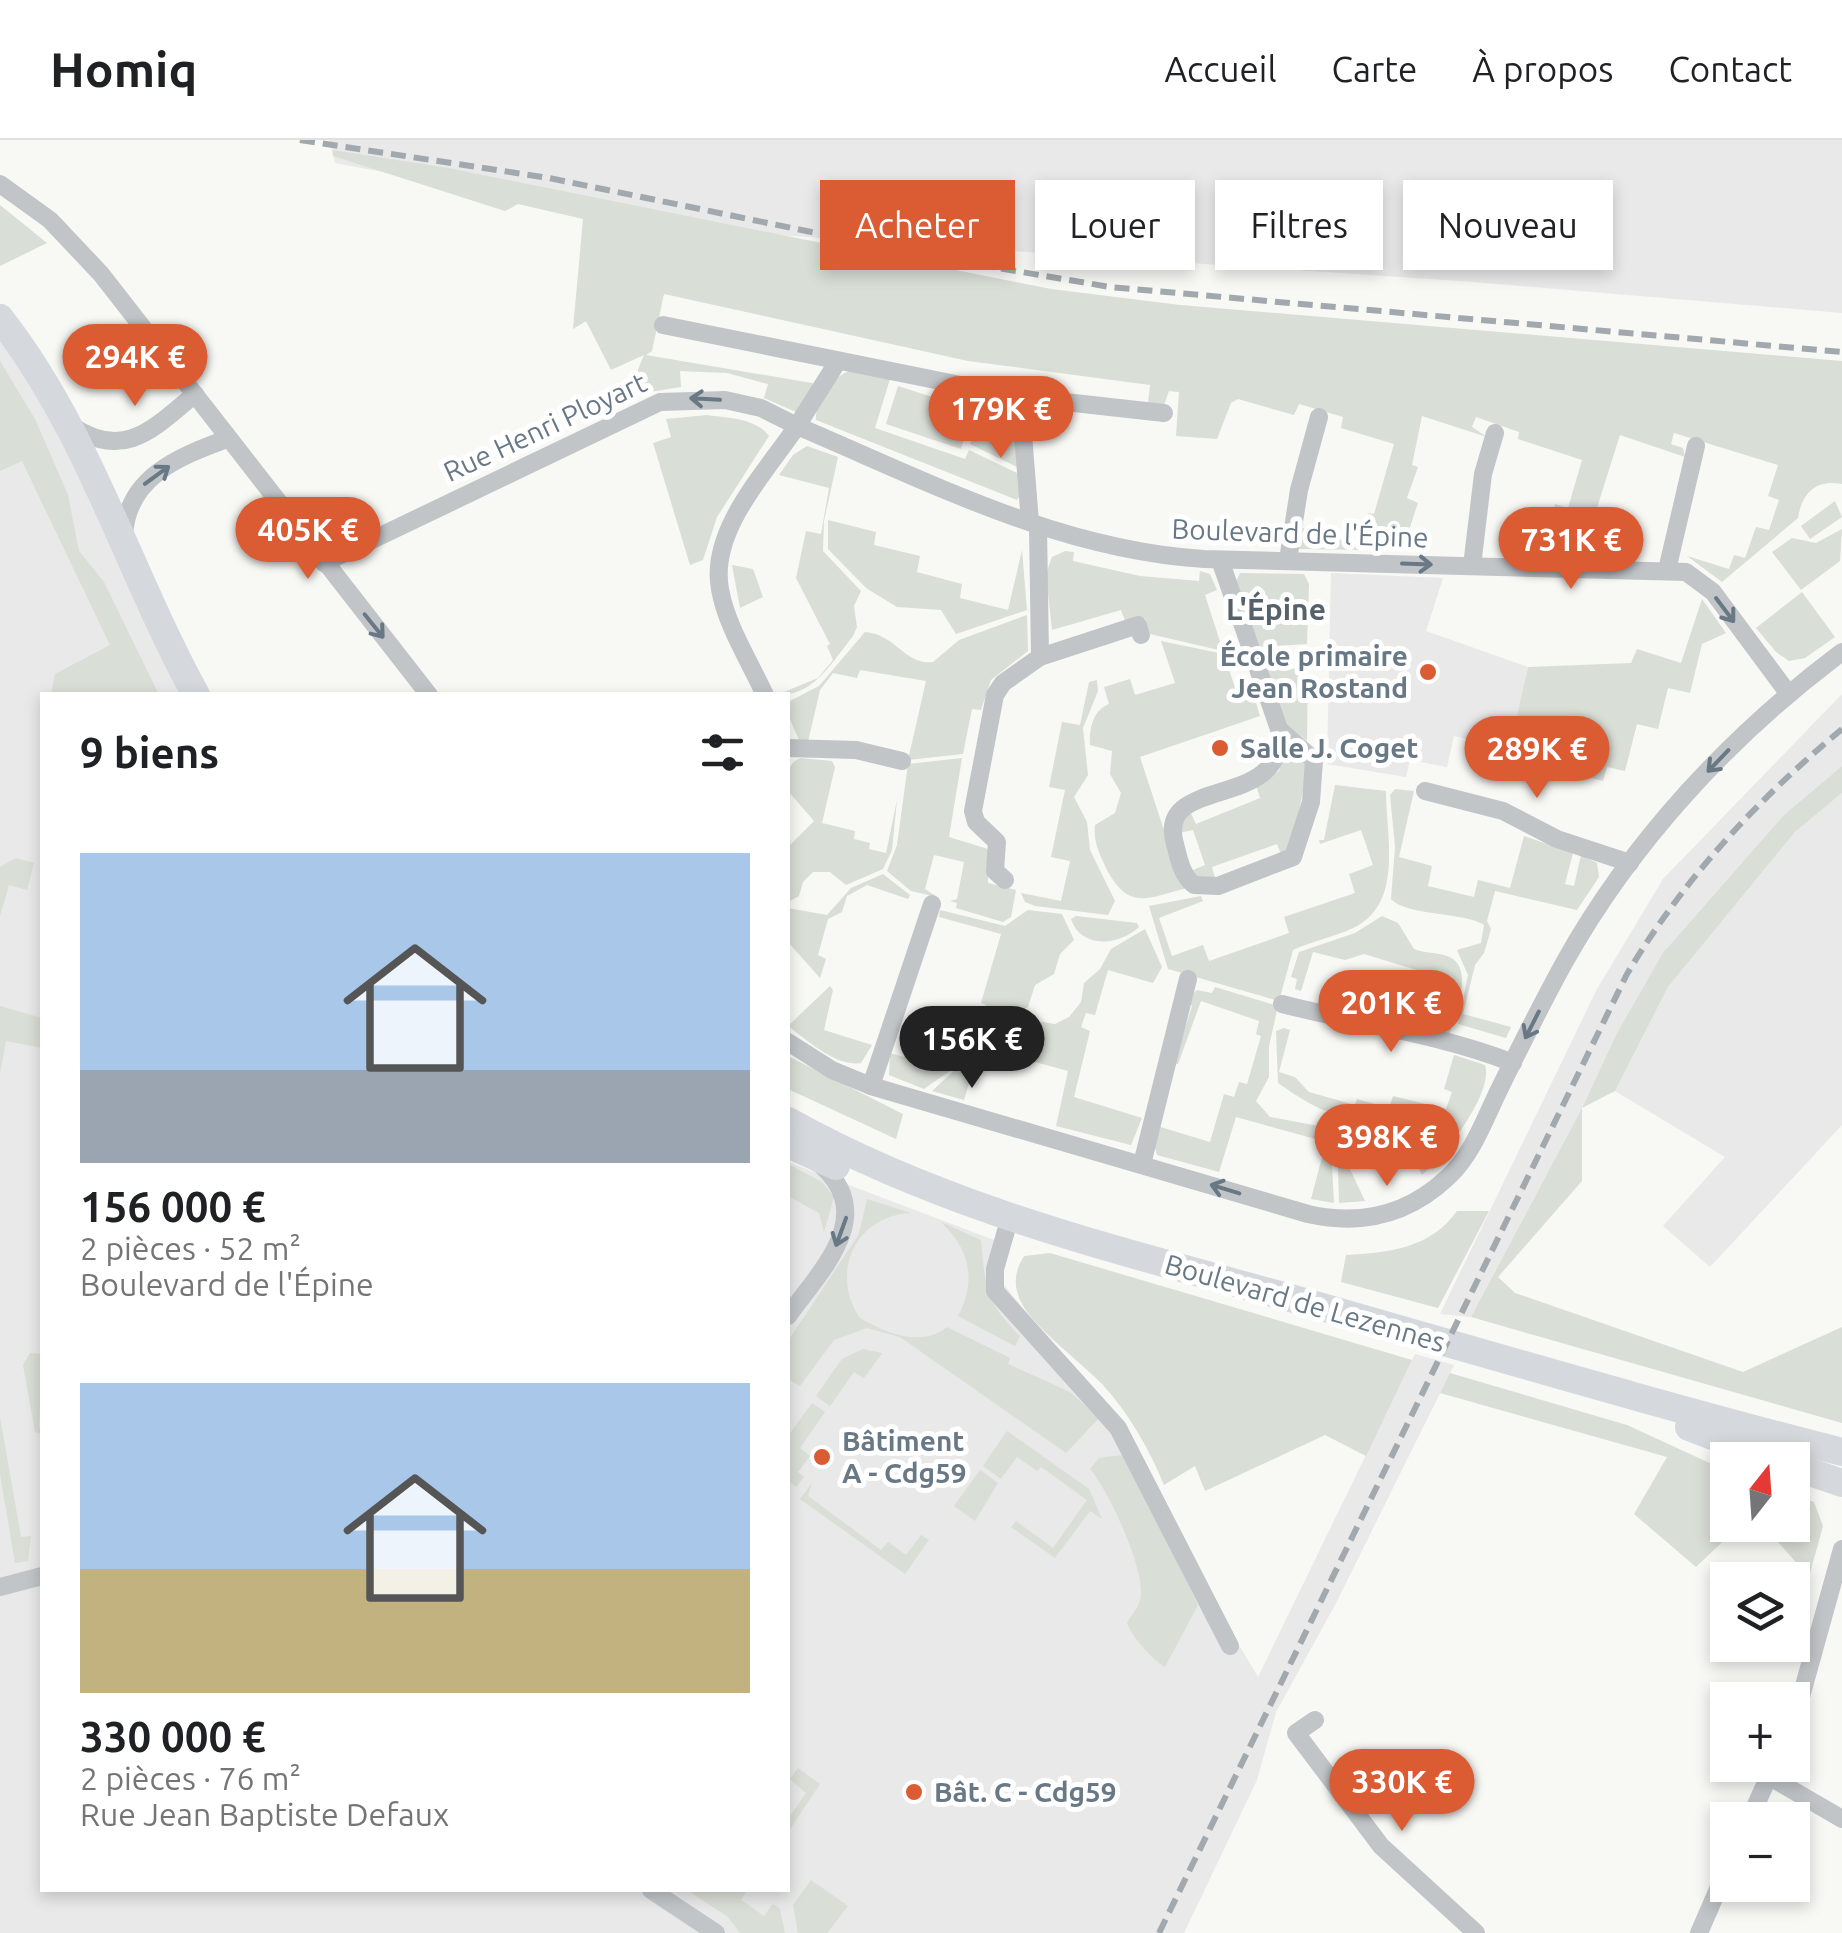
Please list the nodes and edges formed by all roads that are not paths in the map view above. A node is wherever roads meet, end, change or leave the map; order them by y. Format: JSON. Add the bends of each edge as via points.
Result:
{"nodes":[{"id":1,"x":0,"y":184,"type":"edge"},
{"id":2,"x":0,"y":318,"type":"edge"},
{"id":3,"x":663,"y":325,"type":"dead end"},
{"id":4,"x":0,"y":332,"type":"edge"},
{"id":5,"x":838,"y":361,"type":"junction"},
{"id":6,"x":195,"y":394,"type":"junction"},
{"id":7,"x":1020,"y":397,"type":"junction"},
{"id":8,"x":1164,"y":412,"type":"dead end"},
{"id":9,"x":1319,"y":417,"type":"dead end"},
{"id":10,"x":72,"y":426,"type":"junction"},
{"id":11,"x":798,"y":426,"type":"junction"},
{"id":12,"x":1496,"y":433,"type":"dead end"},
{"id":13,"x":227,"y":440,"type":"junction"},
{"id":14,"x":1696,"y":446,"type":"dead end"},
{"id":15,"x":1034,"y":524,"type":"junction"},
{"id":16,"x":124,"y":542,"type":"junction"},
{"id":17,"x":1220,"y":560,"type":"junction"},
{"id":18,"x":1288,"y":560,"type":"junction"},
{"id":19,"x":324,"y":564,"type":"junction"},
{"id":20,"x":1472,"y":566,"type":"junction"},
{"id":21,"x":1667,"y":570,"type":"junction"},
{"id":22,"x":1141,"y":635,"type":"dead end"},
{"id":23,"x":1842,"y":652,"type":"edge"},
{"id":24,"x":1040,"y":657,"type":"junction"},
{"id":25,"x":183,"y":692,"type":"edge"},
{"id":26,"x":195,"y":692,"type":"edge"},
{"id":27,"x":427,"y":692,"type":"edge"},
{"id":28,"x":763,"y":692,"type":"edge"},
{"id":29,"x":1788,"y":693,"type":"junction"},
{"id":30,"x":1278,"y":729,"type":"junction"},
{"id":31,"x":790,"y":748,"type":"edge"},
{"id":32,"x":902,"y":760,"type":"dead end"},
{"id":33,"x":1424,"y":791,"type":"dead end"},
{"id":34,"x":1630,"y":863,"type":"junction"},
{"id":35,"x":1006,"y":880,"type":"dead end"},
{"id":36,"x":932,"y":904,"type":"dead end"},
{"id":37,"x":1188,"y":979,"type":"dead end"},
{"id":38,"x":1282,"y":1004,"type":"dead end"},
{"id":39,"x":790,"y":1043,"type":"edge"},
{"id":40,"x":1513,"y":1062,"type":"junction"},
{"id":41,"x":871,"y":1086,"type":"junction"},
{"id":42,"x":790,"y":1123,"type":"edge"},
{"id":43,"x":796,"y":1148,"type":"edge"},
{"id":44,"x":1142,"y":1164,"type":"junction"},
{"id":45,"x":1010,"y":1217,"type":"junction"},
{"id":46,"x":790,"y":1313,"type":"edge"},
{"id":47,"x":1601,"y":1389,"type":"junction"},
{"id":48,"x":1730,"y":1442,"type":"edge"},
{"id":49,"x":1842,"y":1452,"type":"edge"},
{"id":50,"x":1810,"y":1472,"type":"edge"},
{"id":51,"x":1842,"y":1482,"type":"edge"},
{"id":52,"x":1842,"y":1548,"type":"edge"},
{"id":53,"x":40,"y":1576,"type":"edge"},
{"id":54,"x":0,"y":1586,"type":"edge"},
{"id":55,"x":1230,"y":1646,"type":"dead end"},
{"id":56,"x":1805,"y":1682,"type":"edge"},
{"id":57,"x":1315,"y":1720,"type":"dead end"},
{"id":58,"x":1788,"y":1782,"type":"edge"},
{"id":59,"x":1842,"y":1819,"type":"edge"},
{"id":60,"x":654,"y":1892,"type":"edge"},
{"id":61,"x":1712,"y":1902,"type":"edge"},
{"id":62,"x":716,"y":1933,"type":"edge"},
{"id":63,"x":1476,"y":1933,"type":"edge"},
{"id":64,"x":1698,"y":1933,"type":"edge"}],
"edges":[{"from":1,"to":6,"type":"street","via":[[76,245]]},
{"from":2,"to":10,"type":"main road"},
{"from":3,"to":5,"type":"street"},
{"from":4,"to":25,"type":"main road","via":[[50,406]]},
{"from":5,"to":7,"type":"street"},
{"from":5,"to":11,"type":"street"},
{"from":6,"to":10,"type":"street","via":[[126,442],[105,442]]},
{"from":6,"to":13,"type":"street"},
{"from":7,"to":8,"type":"street"},
{"from":7,"to":15,"type":"street"},
{"from":9,"to":18,"type":"street"},
{"from":10,"to":16,"type":"main road"},
{"from":11,"to":15,"type":"street","name":"Boulevard de l'Épine"},
{"from":11,"to":19,"type":"street","name":"Rue Henri Ployart","one_way":true,"via":[[725,400],[660,402]]},
{"from":11,"to":28,"type":"street","via":[[739,513],[720,556],[722,600]]},
{"from":12,"to":20,"type":"street","via":[[1483,474]]},
{"from":16,"to":13,"type":"street","one_way":true,"via":[[128,505],[140,488],[179,460]]},
{"from":13,"to":19,"type":"street"},
{"from":14,"to":21,"type":"street"},
{"from":15,"to":17,"type":"street","name":"Boulevard de l'Épine","via":[[1128,552]]},
{"from":15,"to":24,"type":"street"},
{"from":16,"to":26,"type":"main road"},
{"from":17,"to":18,"type":"street","name":"Boulevard de l'Épine"},
{"from":17,"to":30,"type":"street"},
{"from":18,"to":20,"type":"street","name":"Boulevard de l'Épine","one_way":true},
{"from":19,"to":27,"type":"street","one_way":true},
{"from":20,"to":21,"type":"street","name":"Boulevard de l'Épine"},
{"from":21,"to":29,"type":"street","name":"Boulevard de l'Épine","one_way":true,"via":[[1702,581]]},
{"from":22,"to":24,"type":"street","via":[[1138,625]]},
{"from":23,"to":29,"type":"street"},
{"from":24,"to":35,"type":"street","via":[[995,696],[973,811],[997,842],[995,871]]},
{"from":29,"to":34,"type":"street","one_way":true,"via":[[1709,770]]},
{"from":30,"to":30,"type":"street","via":[[1279,754],[1269,772],[1174,816],[1183,873],[1194,885],[1218,886],[1287,862],[1297,851],[1314,760]]},
{"from":31,"to":32,"type":"street","via":[[856,750]]},
{"from":33,"to":34,"type":"street","via":[[1503,811],[1557,839]]},
{"from":34,"to":40,"type":"street","one_way":true,"via":[[1565,962]]},
{"from":36,"to":41,"type":"street"},
{"from":37,"to":44,"type":"street"},
{"from":38,"to":40,"type":"street"},
{"from":39,"to":41,"type":"street"},
{"from":40,"to":44,"type":"street","one_way":true,"via":[[1452,1174],[1416,1201],[1374,1218],[1308,1214]]},
{"from":41,"to":44,"type":"street"},
{"from":42,"to":45,"type":"main road","name":"Boulevard de Lezennes","via":[[897,1176]]},
{"from":43,"to":45,"type":"main road","name":"Boulevard de Lezennes","via":[[894,1189]]},
{"from":43,"to":46,"type":"street","one_way":true,"via":[[843,1190],[847,1216],[835,1249]]},
{"from":45,"to":47,"type":"main road","name":"Boulevard de Lezennes"},
{"from":45,"to":55,"type":"street","via":[[995,1291],[1118,1428]]},
{"from":47,"to":48,"type":"main road","name":"Boulevard de Lezennes"},
{"from":47,"to":49,"type":"main road","name":"Boulevard de Lezennes"},
{"from":50,"to":51,"type":"main road"},
{"from":52,"to":56,"type":"street"},
{"from":53,"to":54,"type":"street"},
{"from":57,"to":63,"type":"street","via":[[1296,1733],[1320,1767],[1396,1862]]},
{"from":58,"to":59,"type":"street"},
{"from":60,"to":62,"type":"street"},
{"from":61,"to":64,"type":"street"}]}
